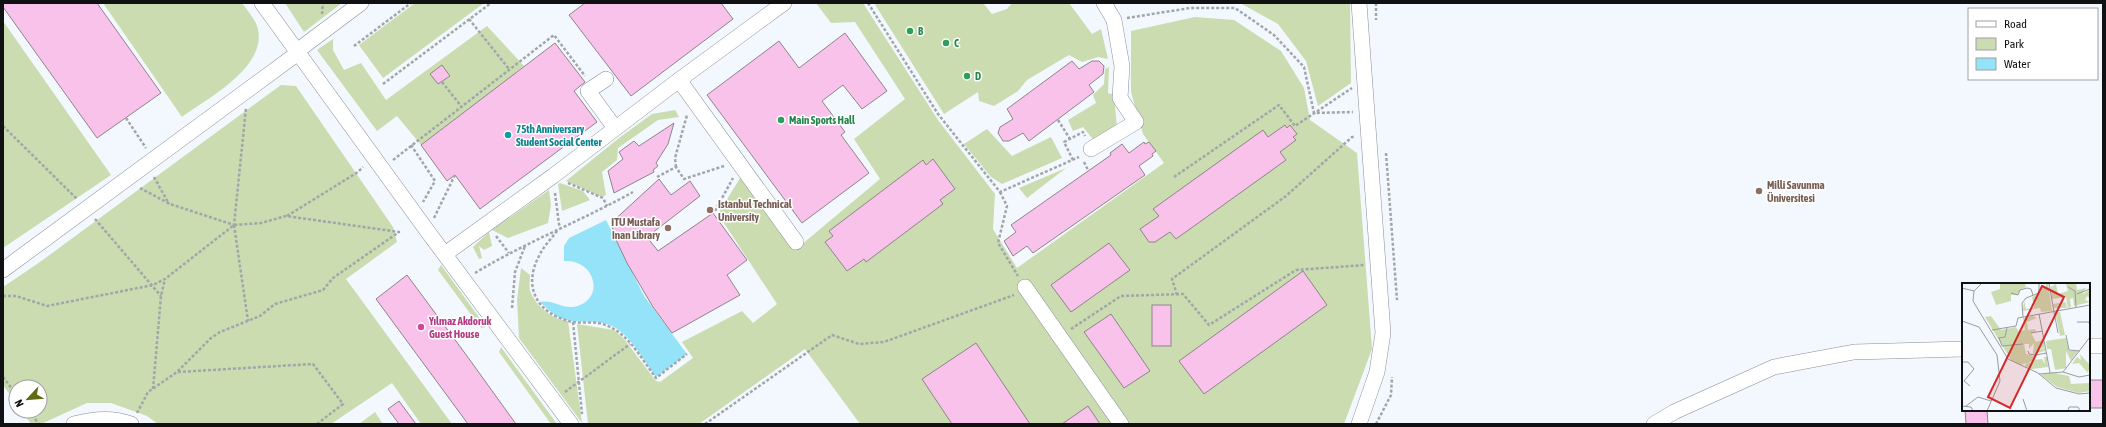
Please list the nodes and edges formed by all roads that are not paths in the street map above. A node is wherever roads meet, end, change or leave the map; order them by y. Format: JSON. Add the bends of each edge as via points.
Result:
{"nodes":[{"id":1,"x":262,"y":3,"type":"edge"},
{"id":2,"x":361,"y":3,"type":"edge"},
{"id":3,"x":784,"y":3,"type":"edge"},
{"id":4,"x":1104,"y":3,"type":"edge"},
{"id":5,"x":1359,"y":3,"type":"edge"},
{"id":6,"x":298,"y":52,"type":"junction"},
{"id":7,"x":606,"y":79,"type":"dead end"},
{"id":8,"x":679,"y":80,"type":"junction"},
{"id":9,"x":615,"y":128,"type":"junction"},
{"id":10,"x":1091,"y":149,"type":"dead end"},
{"id":11,"x":796,"y":242,"type":"dead end"},
{"id":12,"x":445,"y":254,"type":"junction"},
{"id":13,"x":3,"y":270,"type":"edge"},
{"id":14,"x":1020,"y":291,"type":"road end"},
{"id":15,"x":2090,"y":346,"type":"edge"},
{"id":16,"x":2103,"y":346,"type":"edge"},
{"id":17,"x":1962,"y":350,"type":"edge"},
{"id":18,"x":133,"y":420,"type":"edge"},
{"id":19,"x":577,"y":420,"type":"edge"},
{"id":20,"x":74,"y":424,"type":"edge"},
{"id":21,"x":1121,"y":424,"type":"edge"},
{"id":22,"x":1359,"y":424,"type":"edge"},
{"id":23,"x":1654,"y":424,"type":"edge"}],
"edges":[{"from":1,"to":6,"type":"street"},
{"from":2,"to":6,"type":"street"},
{"from":3,"to":8,"type":"street"},
{"from":4,"to":10,"type":"street","via":[[1114,20],[1122,66],[1120,98],[1136,122]]},
{"from":5,"to":22,"type":"street","via":[[1383,333],[1378,372]]},
{"from":6,"to":12,"type":"street"},
{"from":6,"to":13,"type":"street"},
{"from":7,"to":9,"type":"street","via":[[588,91]]},
{"from":8,"to":9,"type":"street"},
{"from":8,"to":11,"type":"street"},
{"from":9,"to":12,"type":"street"},
{"from":12,"to":19,"type":"street","via":[[554,400]]},
{"from":14,"to":21,"type":"street","via":[[1060,336]]},
{"from":15,"to":16,"type":"street"},
{"from":17,"to":23,"type":"street","via":[[1854,352],[1774,367],[1674,412]]},
{"from":18,"to":20,"type":"street","via":[[100,420]]}]}
